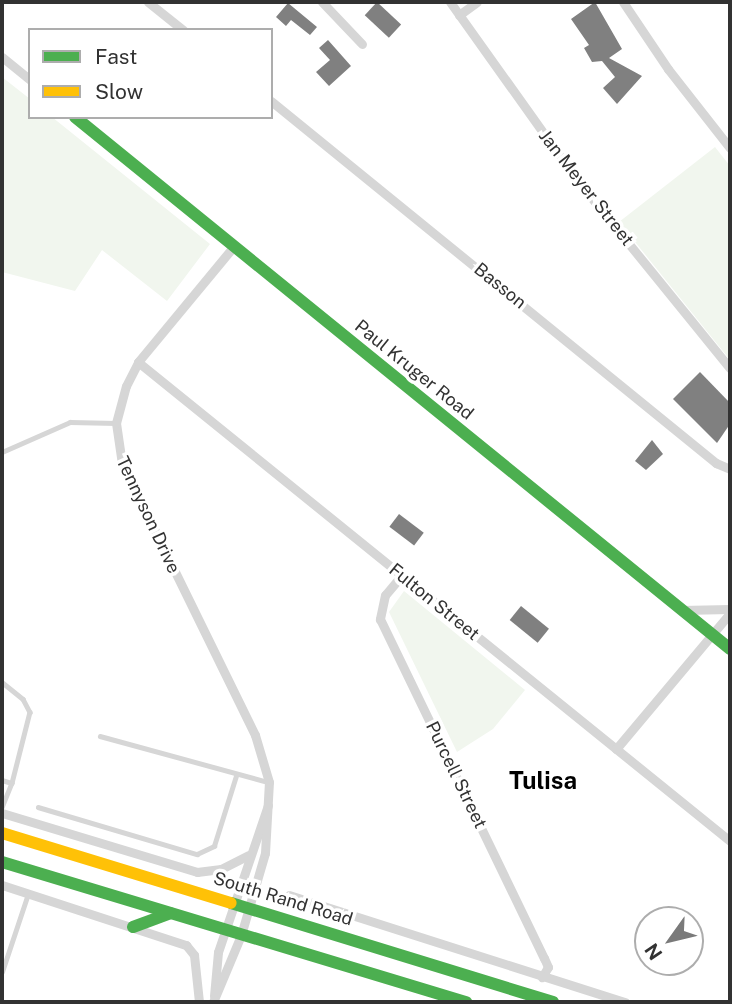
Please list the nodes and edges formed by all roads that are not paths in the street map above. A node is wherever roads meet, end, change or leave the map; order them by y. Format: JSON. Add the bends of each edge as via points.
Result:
{"nodes":[{"id":1,"x":148,"y":2,"type":"edge"},
{"id":2,"x":322,"y":2,"type":"edge"},
{"id":3,"x":450,"y":2,"type":"edge"},
{"id":4,"x":477,"y":2,"type":"edge"},
{"id":5,"x":623,"y":2,"type":"edge"},
{"id":6,"x":459,"y":15,"type":"junction"},
{"id":7,"x":180,"y":28,"type":"edge"},
{"id":8,"x":362,"y":44,"type":"dead end"},
{"id":9,"x":2,"y":57,"type":"edge"},
{"id":10,"x":28,"y":78,"type":"edge"},
{"id":11,"x":273,"y":102,"type":"edge"},
{"id":12,"x":77,"y":119,"type":"edge"},
{"id":13,"x":730,"y":148,"type":"edge"},
{"id":14,"x":234,"y":246,"type":"junction"},
{"id":15,"x":138,"y":362,"type":"junction"},
{"id":16,"x":730,"y":368,"type":"edge"},
{"id":17,"x":116,"y":423,"type":"junction"},
{"id":18,"x":2,"y":452,"type":"edge"},
{"id":19,"x":730,"y":469,"type":"edge"},
{"id":20,"x":402,"y":575,"type":"junction"},
{"id":21,"x":681,"y":610,"type":"junction"},
{"id":22,"x":730,"y":611,"type":"edge"},
{"id":23,"x":711,"y":633,"type":"junction"},
{"id":24,"x":730,"y":649,"type":"edge"},
{"id":25,"x":2,"y":682,"type":"edge"},
{"id":26,"x":100,"y":736,"type":"dead end"},
{"id":27,"x":616,"y":749,"type":"junction"},
{"id":28,"x":236,"y":776,"type":"junction"},
{"id":29,"x":2,"y":780,"type":"edge"},
{"id":30,"x":269,"y":782,"type":"junction"},
{"id":31,"x":12,"y":783,"type":"junction"},
{"id":32,"x":268,"y":803,"type":"junction"},
{"id":33,"x":38,"y":807,"type":"dead end"},
{"id":34,"x":2,"y":810,"type":"edge"},
{"id":35,"x":2,"y":834,"type":"edge"},
{"id":36,"x":730,"y":841,"type":"edge"},
{"id":37,"x":249,"y":855,"type":"junction"},
{"id":38,"x":2,"y":862,"type":"edge"},
{"id":39,"x":2,"y":885,"type":"edge"},
{"id":40,"x":29,"y":893,"type":"junction"},
{"id":41,"x":289,"y":895,"type":"dead end"},
{"id":42,"x":233,"y":902,"type":"junction"},
{"id":43,"x":250,"y":907,"type":"junction"},
{"id":44,"x":171,"y":913,"type":"junction"},
{"id":45,"x":134,"y":927,"type":"junction"},
{"id":46,"x":225,"y":930,"type":"junction"},
{"id":47,"x":242,"y":935,"type":"junction"},
{"id":48,"x":2,"y":972,"type":"edge"},
{"id":49,"x":542,"y":977,"type":"junction"},
{"id":50,"x":199,"y":1002,"type":"edge"},
{"id":51,"x":213,"y":1002,"type":"edge"},
{"id":52,"x":466,"y":1002,"type":"edge"},
{"id":53,"x":553,"y":1002,"type":"edge"},
{"id":54,"x":625,"y":1002,"type":"edge"}],
"edges":[{"from":1,"to":7,"type":"street"},
{"from":2,"to":8,"type":"street"},
{"from":3,"to":6,"type":"street","name":"Jan Meyer Street"},
{"from":4,"to":6,"type":"street"},
{"from":5,"to":13,"type":"street"},
{"from":6,"to":16,"type":"street","name":"Jan Meyer Street","via":[[577,180]]},
{"from":9,"to":10,"type":"street"},
{"from":11,"to":19,"type":"street","name":"Basson","via":[[716,463]]},
{"from":12,"to":14,"type":"main road","name":"Paul Kruger Road"},
{"from":14,"to":15,"type":"street","name":"Tennyson Drive"},
{"from":14,"to":21,"type":"main road","name":"Paul Kruger Road"},
{"from":15,"to":17,"type":"street","name":"Tennyson Drive","via":[[123,392]]},
{"from":15,"to":20,"type":"street","name":"Fulton Street"},
{"from":17,"to":18,"type":"lane","via":[[70,422]]},
{"from":17,"to":30,"type":"street","name":"Tennyson Drive","via":[[118,456],[256,735]]},
{"from":20,"to":27,"type":"street","name":"Fulton Street"},
{"from":20,"to":49,"type":"street","name":"Purcell Street","via":[[385,595],[380,619],[544,958],[548,967]]},
{"from":21,"to":22,"type":"street"},
{"from":21,"to":23,"type":"main road","name":"Paul Kruger Road"},
{"from":22,"to":23,"type":"street"},
{"from":23,"to":24,"type":"main road","name":"Paul Kruger Road"},
{"from":23,"to":27,"type":"street"},
{"from":25,"to":31,"type":"lane","via":[[23,699],[30,712]]},
{"from":26,"to":28,"type":"lane"},
{"from":27,"to":36,"type":"street","name":"Fulton Street"},
{"from":28,"to":30,"type":"lane"},
{"from":28,"to":33,"type":"lane","via":[[214,846],[198,854]]},
{"from":29,"to":31,"type":"lane"},
{"from":30,"to":32,"type":"street","name":"Tennyson Drive"},
{"from":31,"to":34,"type":"lane"},
{"from":32,"to":37,"type":"street","name":"Tennyson Drive"},
{"from":32,"to":43,"type":"street","name":"Tennyson Drive","via":[[265,853]]},
{"from":34,"to":37,"type":"street","via":[[197,872],[221,869]]},
{"from":35,"to":42,"type":"main road","name":"South Rand Road"},
{"from":37,"to":42,"type":"street","name":"Tennyson Drive"},
{"from":38,"to":44,"type":"main road"},
{"from":39,"to":40,"type":"street"},
{"from":40,"to":45,"type":"street"},
{"from":40,"to":48,"type":"lane"},
{"from":41,"to":49,"type":"street"},
{"from":42,"to":43,"type":"main road","name":"South Rand Road"},
{"from":42,"to":46,"type":"street","name":"Tennyson Drive"},
{"from":43,"to":47,"type":"street","name":"Tennyson Drive"},
{"from":43,"to":53,"type":"main road","name":"South Rand Road"},
{"from":44,"to":45,"type":"main road"},
{"from":44,"to":46,"type":"main road"},
{"from":45,"to":50,"type":"street","via":[[191,950]]},
{"from":46,"to":47,"type":"main road"},
{"from":46,"to":51,"type":"street","name":"Tennyson Drive"},
{"from":47,"to":51,"type":"street","name":"Tennyson Drive"},
{"from":47,"to":52,"type":"main road"},
{"from":49,"to":54,"type":"street"}]}
